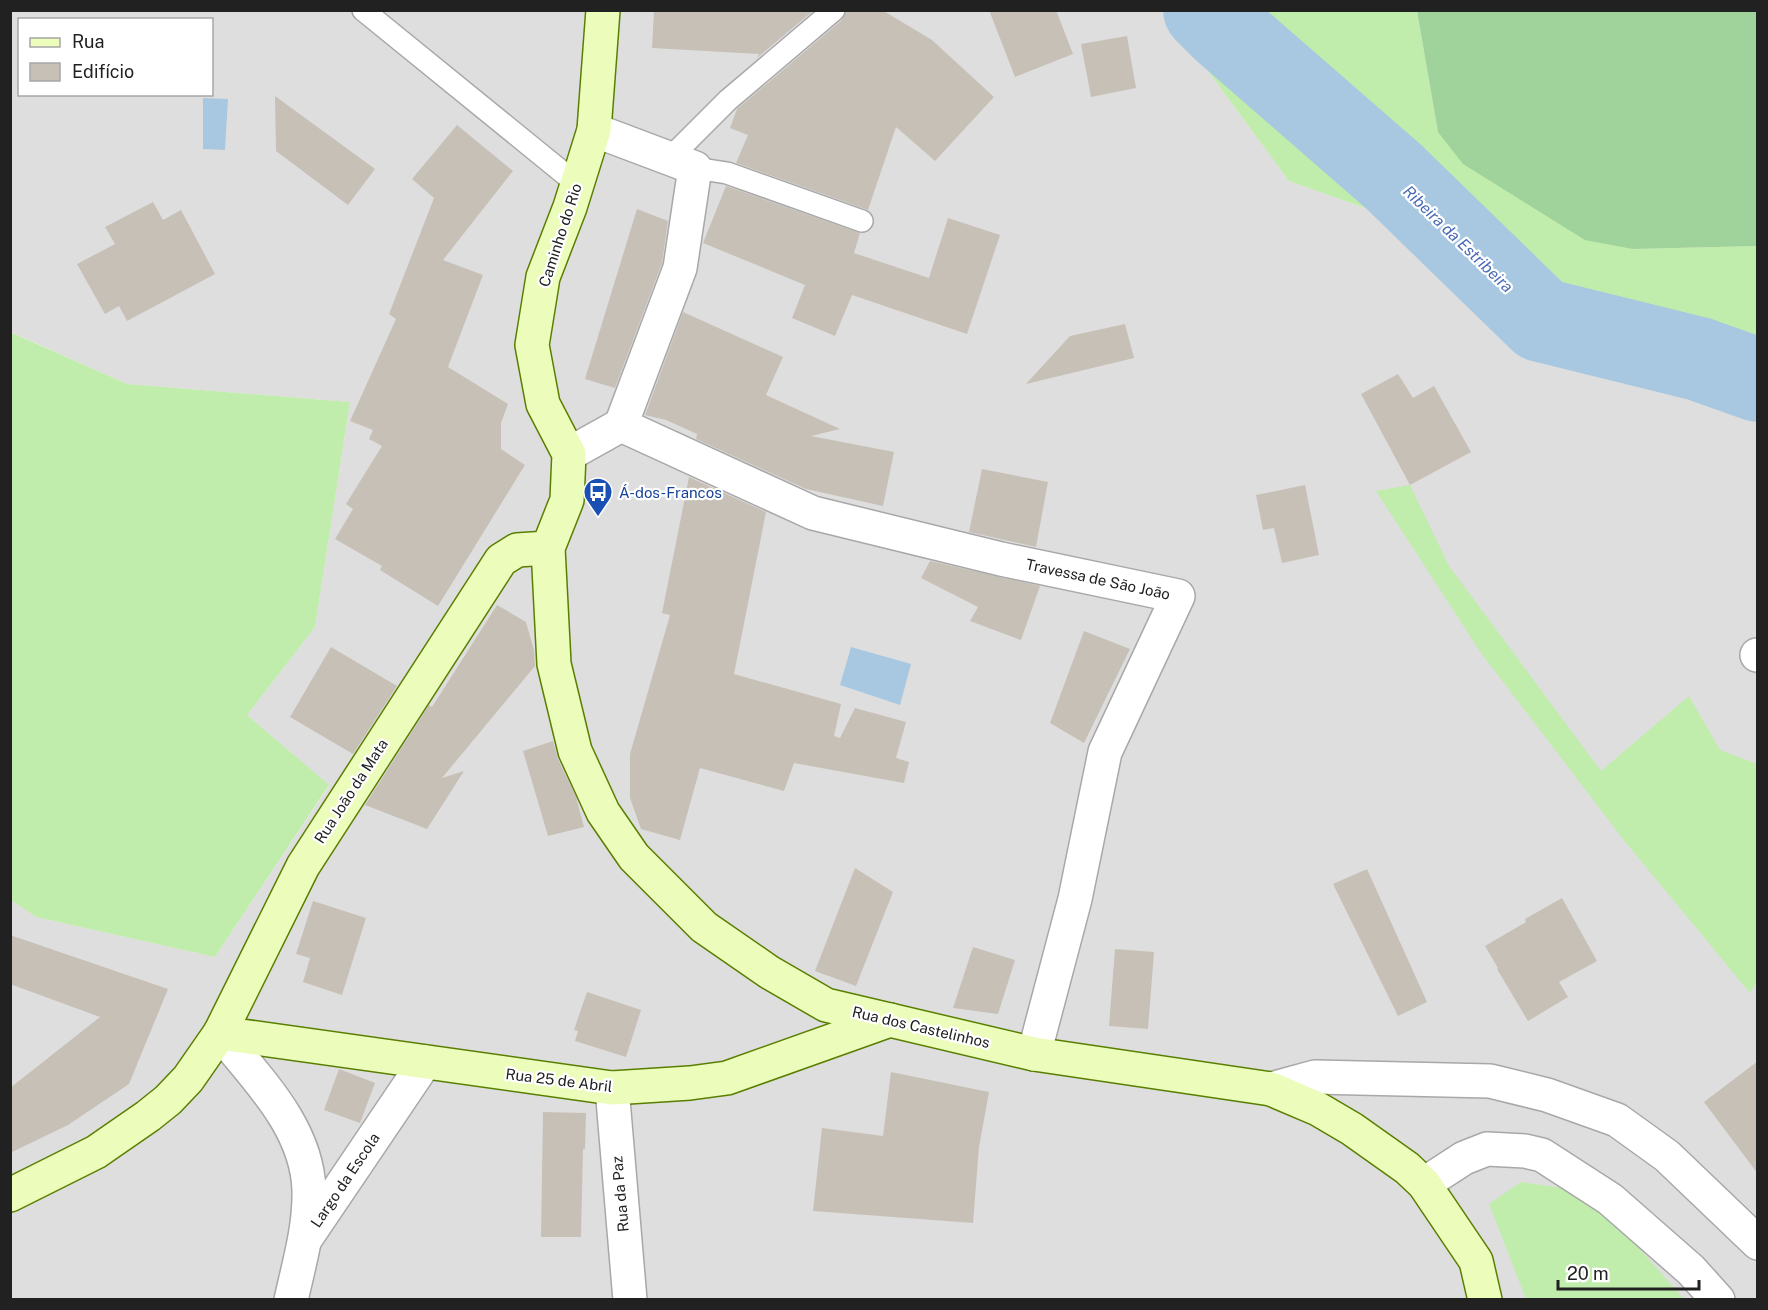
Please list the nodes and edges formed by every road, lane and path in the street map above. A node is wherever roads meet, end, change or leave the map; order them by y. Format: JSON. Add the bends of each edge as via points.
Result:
{"nodes":[{"id":1,"x":363,"y":10,"type":"edge"},
{"id":2,"x":603,"y":10,"type":"edge"},
{"id":3,"x":834,"y":10,"type":"edge"},
{"id":4,"x":594,"y":130,"type":"junction"},
{"id":5,"x":682,"y":163,"type":"junction"},
{"id":6,"x":577,"y":184,"type":"junction"},
{"id":7,"x":862,"y":221,"type":"dead end"},
{"id":8,"x":621,"y":424,"type":"junction"},
{"id":9,"x":569,"y":454,"type":"junction"},
{"id":10,"x":548,"y":548,"type":"junction"},
{"id":11,"x":890,"y":1020,"type":"junction"},
{"id":12,"x":220,"y":1033,"type":"junction"},
{"id":13,"x":1034,"y":1054,"type":"junction"},
{"id":14,"x":425,"y":1062,"type":"junction"},
{"id":15,"x":612,"y":1088,"type":"junction"},
{"id":16,"x":1271,"y":1089,"type":"junction"},
{"id":17,"x":1424,"y":1185,"type":"junction"},
{"id":18,"x":10,"y":1195,"type":"edge"},
{"id":19,"x":304,"y":1239,"type":"junction"},
{"id":20,"x":1758,"y":1243,"type":"edge"},
{"id":21,"x":291,"y":1299,"type":"edge"},
{"id":22,"x":630,"y":1299,"type":"edge"},
{"id":23,"x":1485,"y":1299,"type":"edge"},
{"id":24,"x":1718,"y":1299,"type":"edge"}],
"edges":[{"from":1,"to":6,"type":"lane"},
{"from":2,"to":4,"type":"street","name":"Caminho do Rio"},
{"from":3,"to":5,"type":"lane","via":[[728,100]]},
{"from":4,"to":5,"type":"street"},
{"from":4,"to":6,"type":"street","name":"Caminho do Rio"},
{"from":5,"to":7,"type":"lane","via":[[727,173]]},
{"from":5,"to":8,"type":"street","via":[[680,268]]},
{"from":6,"to":9,"type":"street","name":"Caminho do Rio","via":[[543,278],[532,345],[543,404]]},
{"from":8,"to":9,"type":"street"},
{"from":8,"to":13,"type":"street","name":"Travessa de São João","via":[[813,513],[1001,559],[1178,596],[1105,752],[1075,899]]},
{"from":9,"to":10,"type":"street","via":[[567,500]]},
{"from":10,"to":11,"type":"street","name":"Rua dos Castelinhos","via":[[554,664],[575,751],[603,812],[634,857],[704,927],[769,972],[826,1005]]},
{"from":10,"to":12,"type":"street","name":"Rua João da Mata","via":[[518,550],[501,560],[303,866]]},
{"from":11,"to":13,"type":"street","name":"Rua dos Castelinhos"},
{"from":11,"to":15,"type":"street","name":"Rua 25 de Abril","via":[[727,1078]]},
{"from":12,"to":14,"type":"street","name":"Rua 25 de Abril"},
{"from":12,"to":18,"type":"street","via":[[188,1079],[148,1116],[96,1152]]},
{"from":12,"to":19,"type":"street","name":"Largo da Escola","via":[[278,1104],[301,1146],[309,1190]]},
{"from":13,"to":16,"type":"street","name":"Rua dos Castelinhos"},
{"from":14,"to":15,"type":"street","name":"Rua 25 de Abril"},
{"from":14,"to":19,"type":"street","name":"Largo da Escola"},
{"from":15,"to":22,"type":"street","name":"Rua da Paz"},
{"from":16,"to":17,"type":"street","name":"Rua dos Castelinhos","via":[[1352,1129]]},
{"from":16,"to":20,"type":"street","via":[[1315,1077],[1490,1080],[1547,1095],[1617,1120],[1667,1156]]},
{"from":17,"to":23,"type":"street","name":"Rua dos Castelinhos","via":[[1476,1261]]},
{"from":17,"to":24,"type":"street","via":[[1464,1158],[1487,1149],[1525,1150],[1542,1155],[1610,1199]]},
{"from":19,"to":21,"type":"street"}]}
